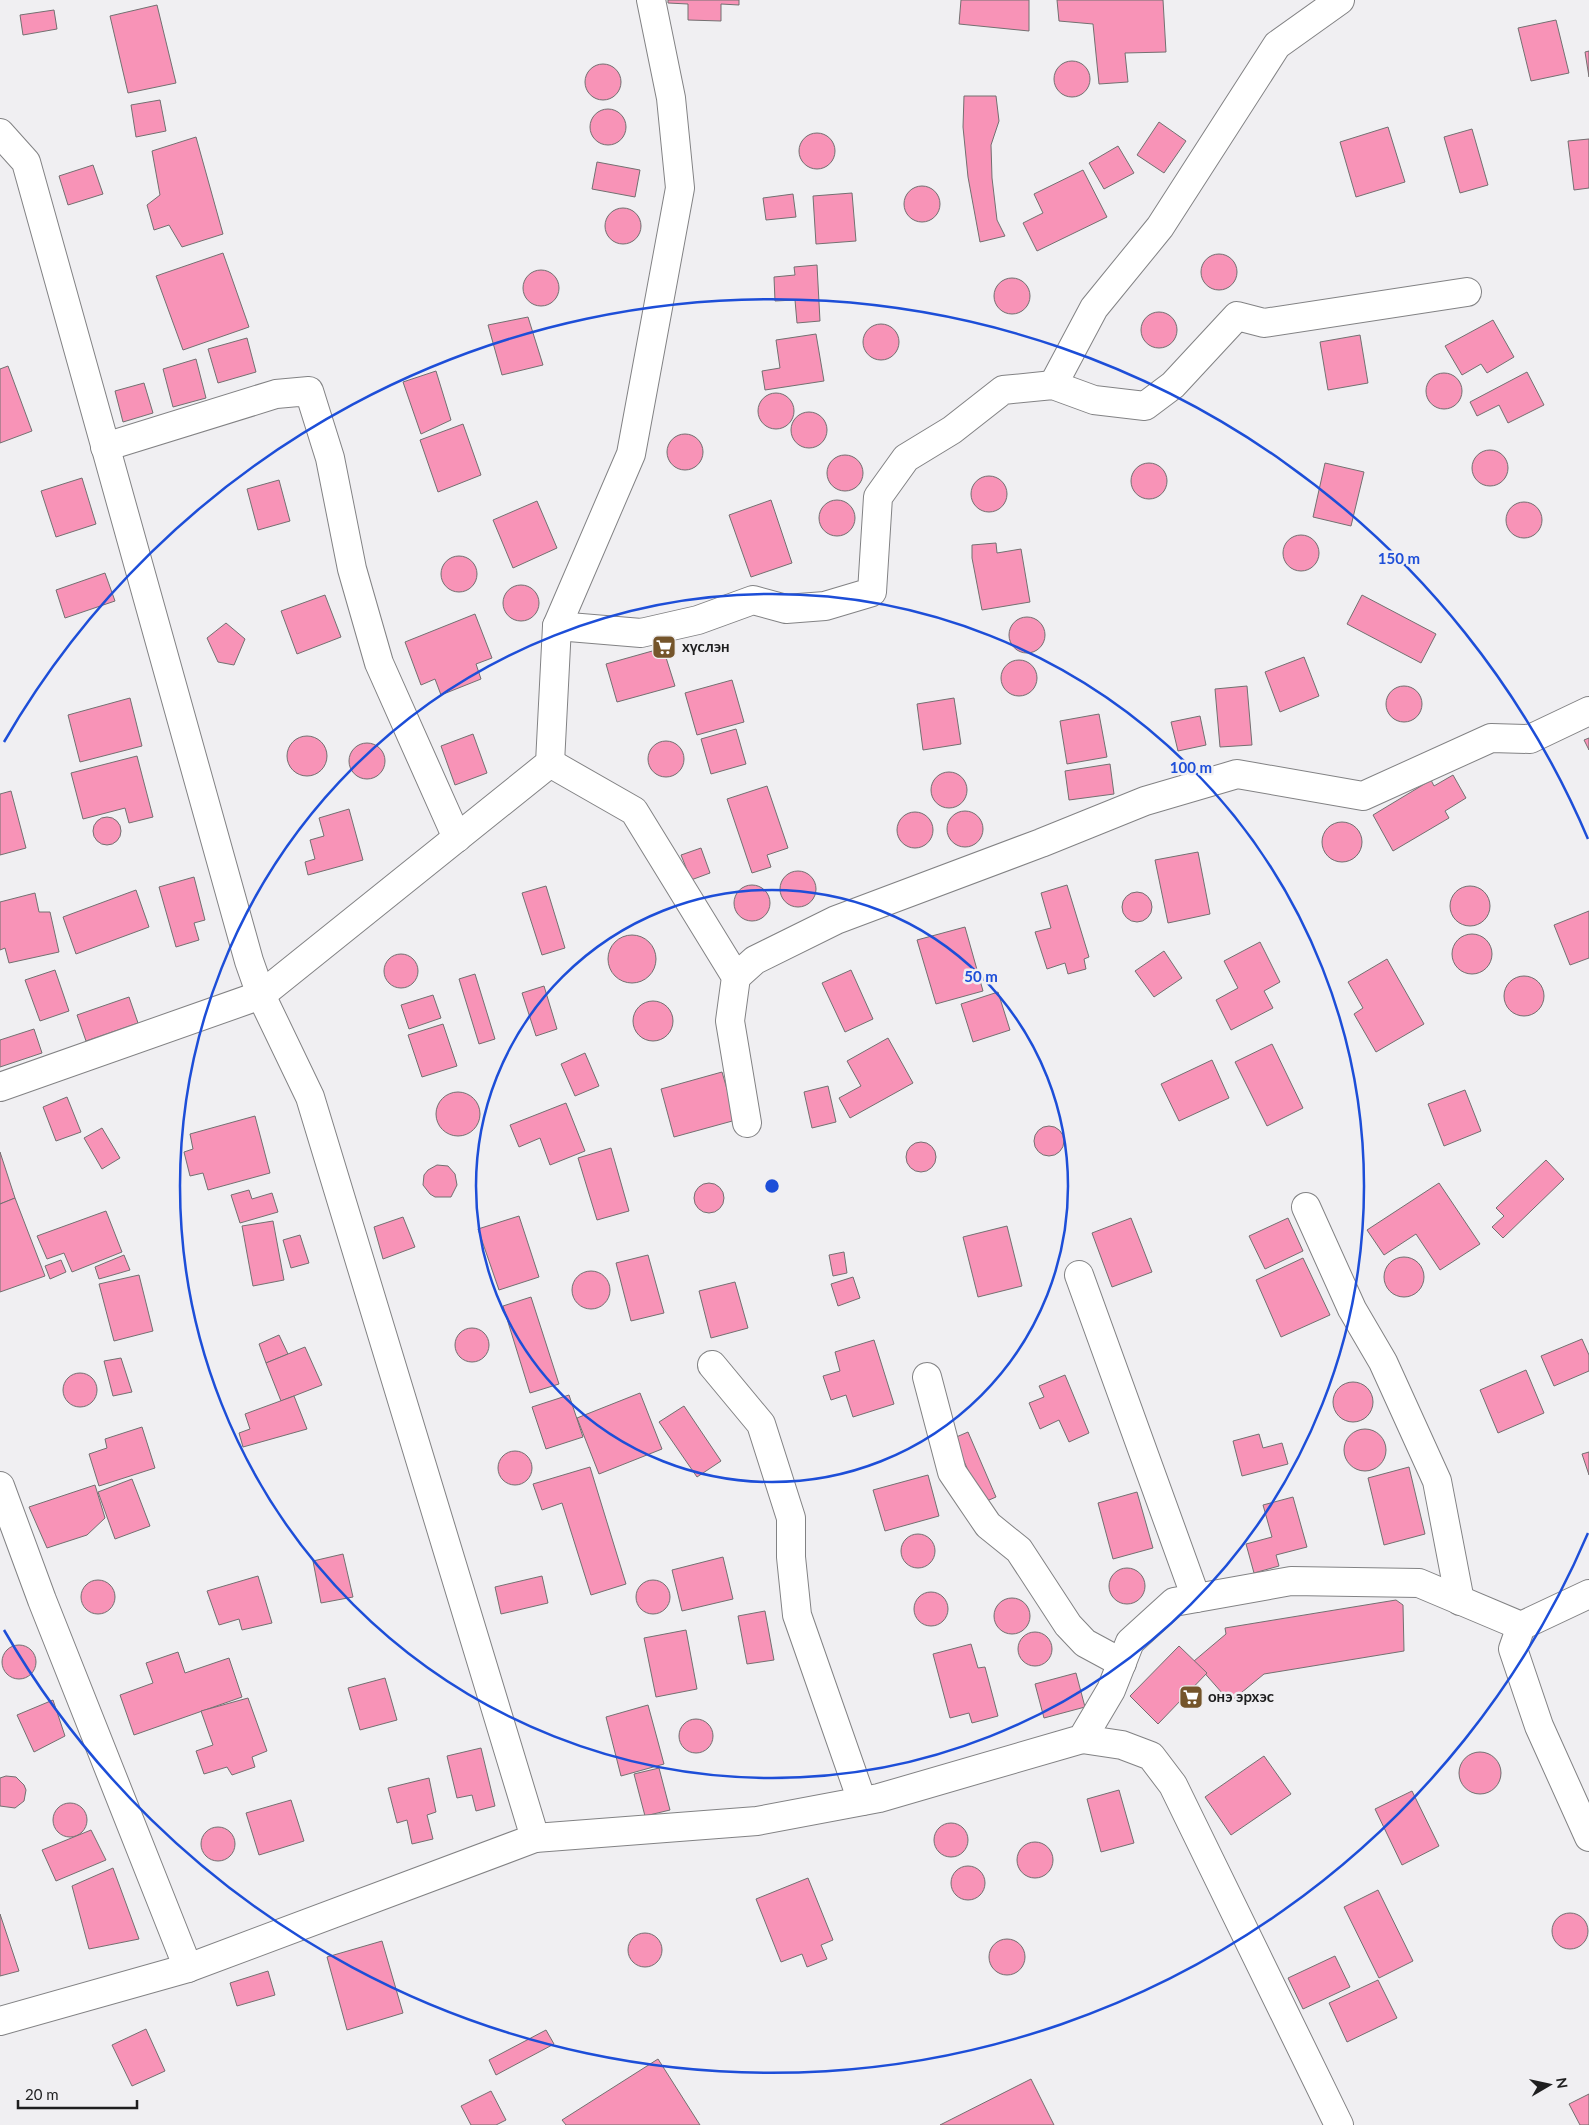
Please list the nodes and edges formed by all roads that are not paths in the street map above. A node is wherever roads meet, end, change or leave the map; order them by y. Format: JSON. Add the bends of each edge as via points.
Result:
{"nodes":[{"id":1,"x":651,"y":0,"type":"edge"},
{"id":2,"x":1340,"y":0,"type":"edge"},
{"id":3,"x":0,"y":133,"type":"edge"},
{"id":4,"x":1468,"y":292,"type":"dead end"},
{"id":5,"x":1053,"y":385,"type":"junction"},
{"id":6,"x":105,"y":447,"type":"junction"},
{"id":7,"x":557,"y":626,"type":"junction"},
{"id":8,"x":1589,"y":711,"type":"edge"},
{"id":9,"x":550,"y":763,"type":"junction"},
{"id":10,"x":457,"y":838,"type":"junction"},
{"id":11,"x":736,"y":977,"type":"junction"},
{"id":12,"x":261,"y":995,"type":"junction"},
{"id":13,"x":0,"y":1087,"type":"edge"},
{"id":14,"x":747,"y":1123,"type":"dead end"},
{"id":15,"x":1306,"y":1207,"type":"dead end"},
{"id":16,"x":1079,"y":1275,"type":"dead end"},
{"id":17,"x":712,"y":1366,"type":"dead end"},
{"id":18,"x":927,"y":1377,"type":"dead end"},
{"id":19,"x":0,"y":1486,"type":"edge"},
{"id":20,"x":1589,"y":1594,"type":"edge"},
{"id":21,"x":1196,"y":1598,"type":"junction"},
{"id":22,"x":1460,"y":1601,"type":"junction"},
{"id":23,"x":1521,"y":1626,"type":"junction"},
{"id":24,"x":1122,"y":1664,"type":"junction"},
{"id":25,"x":1082,"y":1739,"type":"junction"},
{"id":26,"x":862,"y":1801,"type":"junction"},
{"id":27,"x":1589,"y":1837,"type":"edge"},
{"id":28,"x":535,"y":1838,"type":"junction"},
{"id":29,"x":188,"y":1968,"type":"junction"},
{"id":30,"x":0,"y":2021,"type":"edge"},
{"id":31,"x":1338,"y":2125,"type":"edge"}],
"edges":[{"from":1,"to":7,"type":"street","via":[[671,98],[680,188],[631,454]]},
{"from":2,"to":5,"type":"street","via":[[1277,45],[1160,227],[1094,308]]},
{"from":3,"to":6,"type":"street","via":[[26,162]]},
{"from":4,"to":5,"type":"street","via":[[1264,323],[1238,316],[1173,385],[1145,406],[1094,400]]},
{"from":5,"to":7,"type":"street","via":[[1003,390],[952,430],[906,458],[878,497],[872,592],[825,606],[786,609],[753,600],[698,620],[641,633]]},
{"from":6,"to":10,"type":"street","via":[[276,394],[309,391],[330,458],[352,569],[379,663]]},
{"from":6,"to":12,"type":"street"},
{"from":7,"to":9,"type":"street"},
{"from":8,"to":11,"type":"street","via":[[1530,738],[1491,738],[1364,796],[1238,774],[1145,801],[836,920],[755,960]]},
{"from":9,"to":10,"type":"street"},
{"from":9,"to":11,"type":"street","via":[[634,811]]},
{"from":10,"to":12,"type":"street"},
{"from":11,"to":14,"type":"street","via":[[730,1021]]},
{"from":12,"to":13,"type":"street"},
{"from":12,"to":28,"type":"street","via":[[310,1098]]},
{"from":15,"to":22,"type":"street","via":[[1437,1481]]},
{"from":16,"to":21,"type":"street"},
{"from":17,"to":26,"type":"street","via":[[761,1424],[790,1518],[797,1615]]},
{"from":18,"to":24,"type":"street","via":[[952,1472],[988,1525],[1019,1550],[1068,1625],[1085,1642]]},
{"from":19,"to":29,"type":"street"},
{"from":20,"to":23,"type":"street"},
{"from":21,"to":22,"type":"street","via":[[1291,1581],[1419,1583]]},
{"from":21,"to":24,"type":"street","via":[[1174,1602],[1130,1642]]},
{"from":22,"to":23,"type":"street"},
{"from":23,"to":27,"type":"street","via":[[1513,1649],[1540,1726]]},
{"from":24,"to":25,"type":"street","via":[[1112,1690]]},
{"from":25,"to":26,"type":"street"},
{"from":25,"to":31,"type":"street","via":[[1122,1745],[1151,1756],[1173,1785]]},
{"from":26,"to":28,"type":"street","via":[[756,1821]]},
{"from":28,"to":29,"type":"street"},
{"from":29,"to":30,"type":"street"}]}
